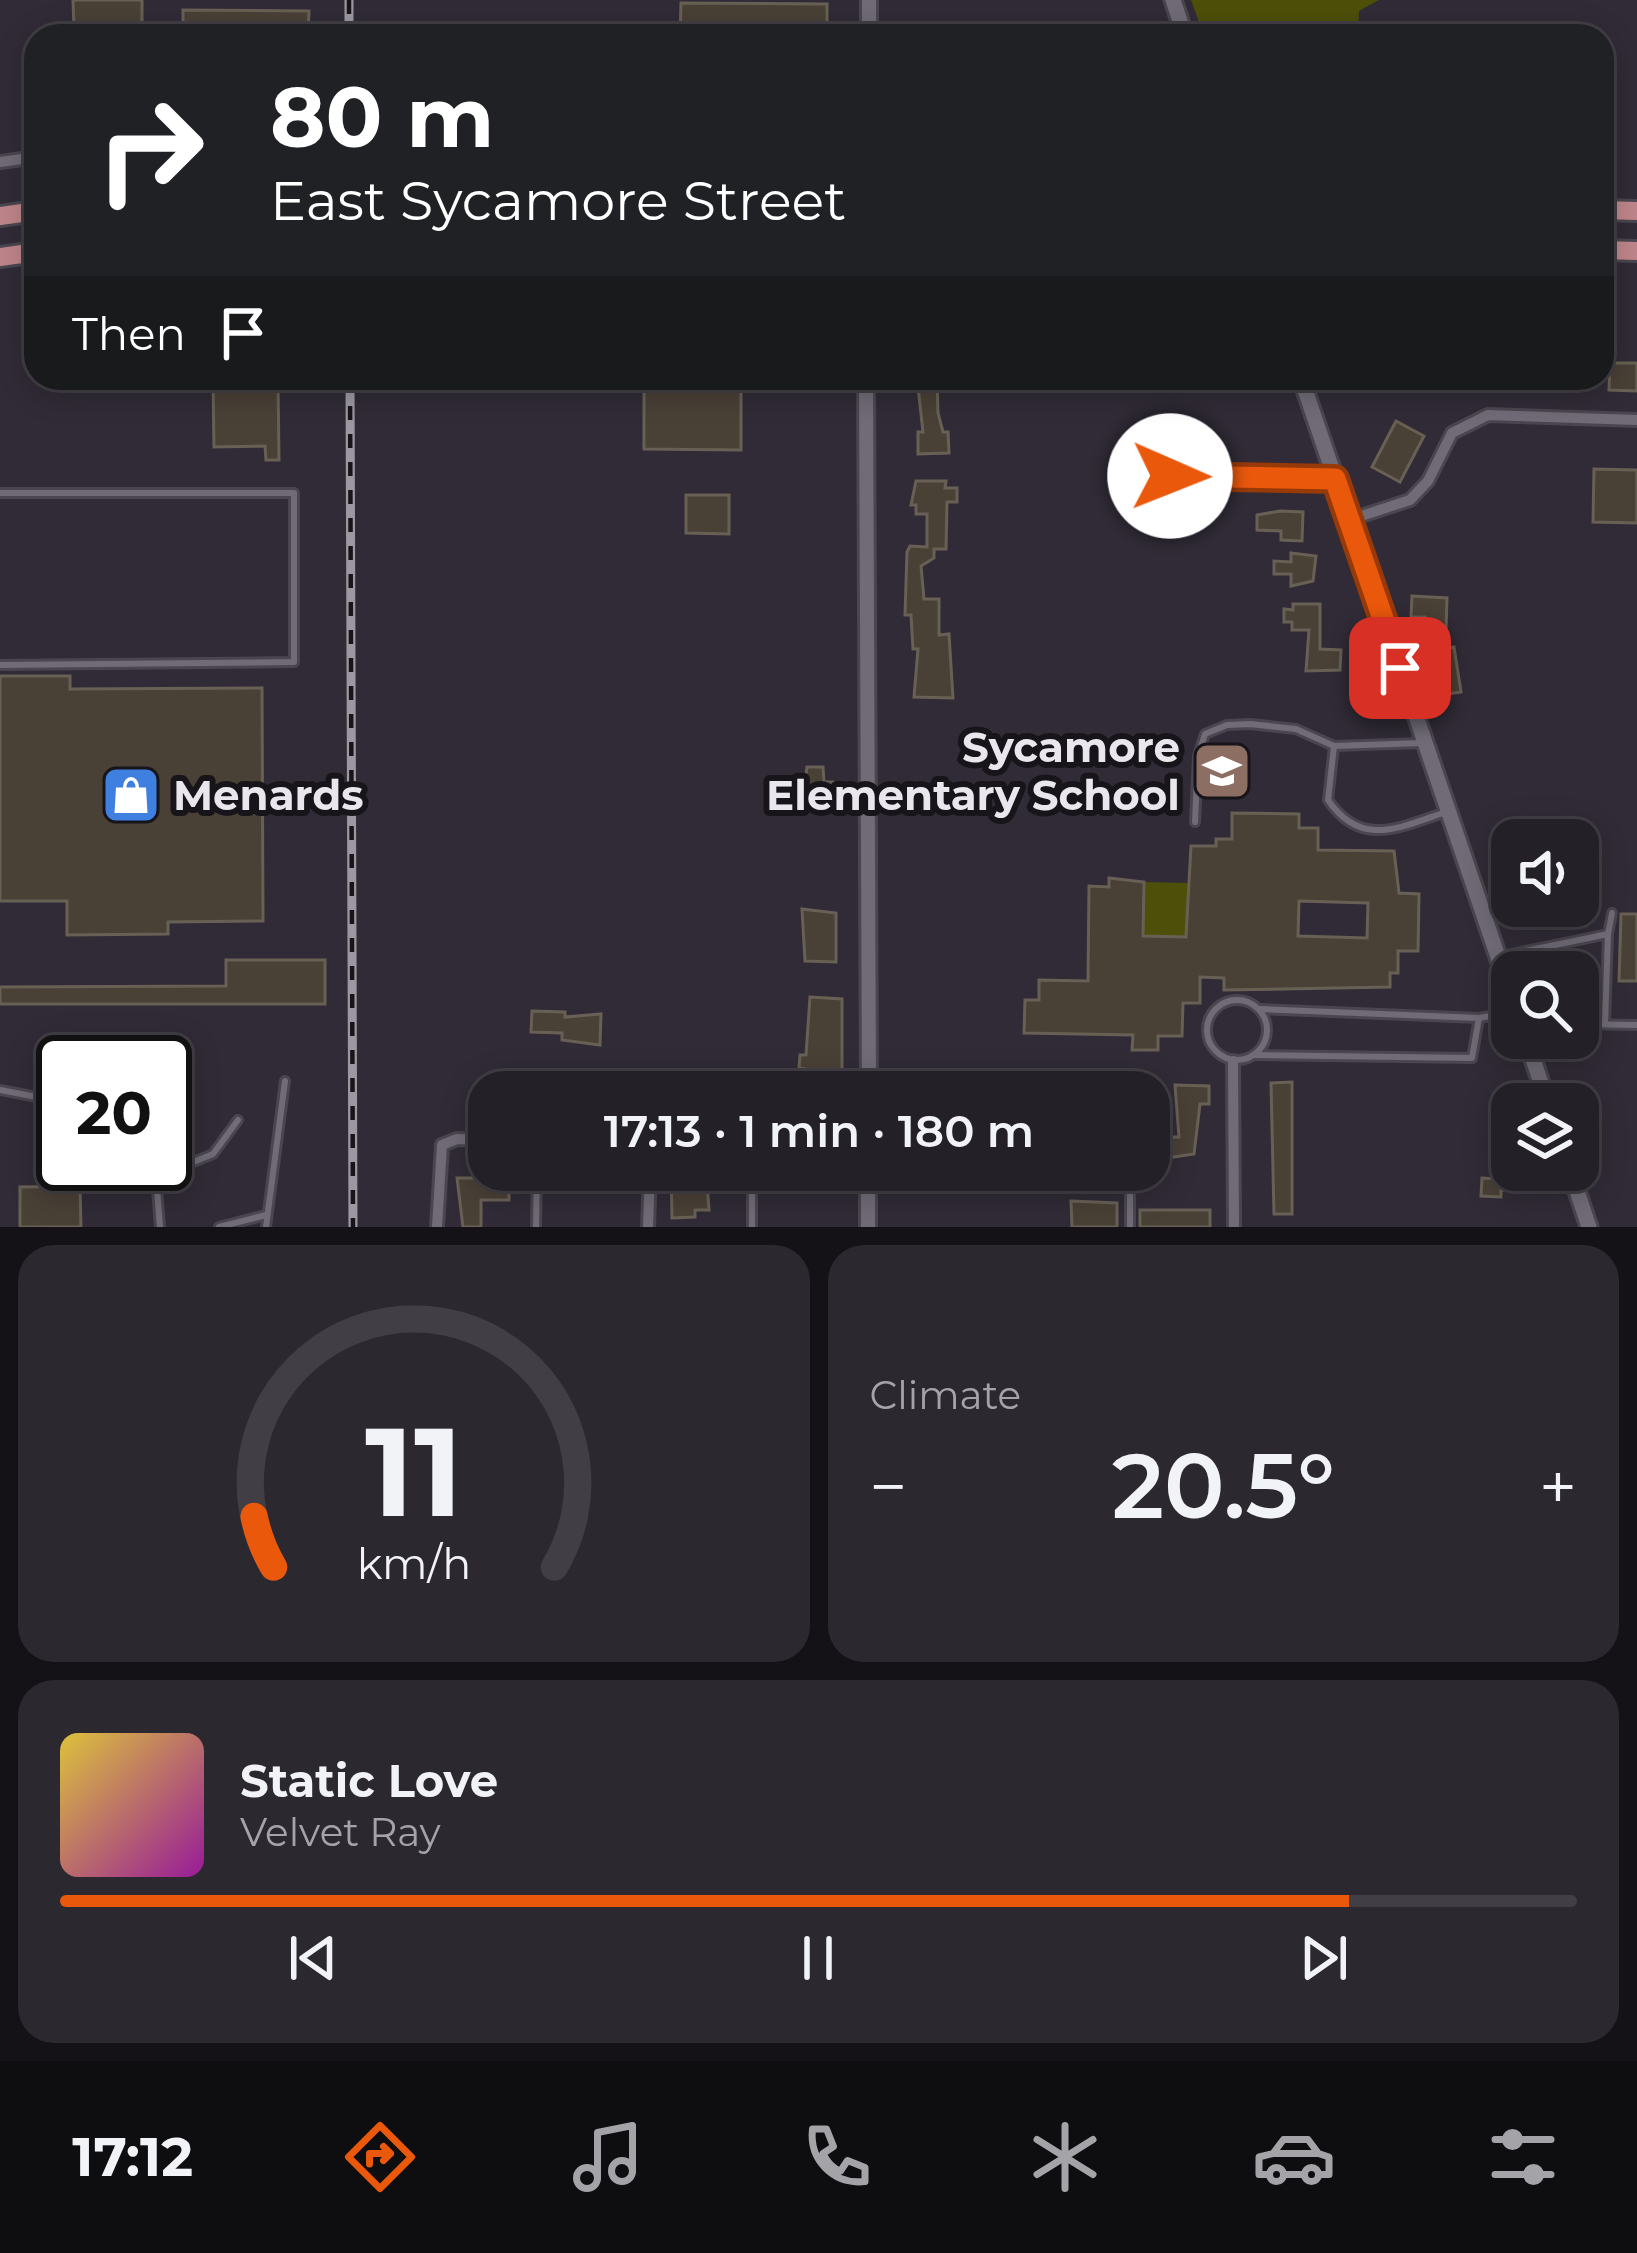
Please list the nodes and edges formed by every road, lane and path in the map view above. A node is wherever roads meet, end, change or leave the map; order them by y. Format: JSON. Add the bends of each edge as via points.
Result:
{"nodes":[{"id":1,"x":866,"y":390,"type":"edge"},
{"id":2,"x":1304,"y":390,"type":"edge"},
{"id":3,"x":1637,"y":420,"type":"edge"},
{"id":4,"x":1137,"y":458,"type":"dead end"},
{"id":5,"x":1335,"y":479,"type":"junction"},
{"id":6,"x":0,"y":493,"type":"edge"},
{"id":7,"x":1349,"y":520,"type":"junction"},
{"id":8,"x":0,"y":665,"type":"edge"},
{"id":9,"x":1425,"y":743,"type":"junction"},
{"id":10,"x":1334,"y":746,"type":"junction"},
{"id":11,"x":1448,"y":812,"type":"junction"},
{"id":12,"x":1195,"y":822,"type":"dead end"},
{"id":13,"x":1612,"y":914,"type":"dead end"},
{"id":14,"x":1608,"y":934,"type":"junction"},
{"id":15,"x":1496,"y":951,"type":"edge"},
{"id":16,"x":1527,"y":951,"type":"edge"},
{"id":17,"x":1259,"y":1009,"type":"junction"},
{"id":18,"x":1491,"y":1016,"type":"edge"},
{"id":19,"x":1479,"y":1018,"type":"junction"},
{"id":20,"x":1600,"y":1024,"type":"junction"},
{"id":21,"x":1637,"y":1024,"type":"edge"},
{"id":22,"x":1599,"y":1027,"type":"edge"},
{"id":23,"x":1256,"y":1055,"type":"junction"},
{"id":24,"x":1233,"y":1061,"type":"junction"},
{"id":25,"x":869,"y":1071,"type":"edge"},
{"id":26,"x":286,"y":1081,"type":"dead end"},
{"id":27,"x":0,"y":1090,"type":"edge"},
{"id":28,"x":36,"y":1097,"type":"edge"},
{"id":29,"x":238,"y":1120,"type":"dead end"},
{"id":30,"x":468,"y":1139,"type":"edge"},
{"id":31,"x":192,"y":1163,"type":"edge"},
{"id":32,"x":160,"y":1191,"type":"edge"},
{"id":33,"x":537,"y":1191,"type":"edge"},
{"id":34,"x":649,"y":1191,"type":"edge"},
{"id":35,"x":752,"y":1191,"type":"edge"},
{"id":36,"x":868,"y":1191,"type":"edge"},
{"id":37,"x":1130,"y":1191,"type":"edge"},
{"id":38,"x":1577,"y":1191,"type":"edge"},
{"id":39,"x":266,"y":1215,"type":"junction"},
{"id":40,"x":163,"y":1225,"type":"edge"},
{"id":41,"x":219,"y":1227,"type":"edge"},
{"id":42,"x":266,"y":1227,"type":"edge"},
{"id":43,"x":437,"y":1227,"type":"edge"},
{"id":44,"x":536,"y":1227,"type":"edge"},
{"id":45,"x":648,"y":1227,"type":"edge"},
{"id":46,"x":752,"y":1227,"type":"edge"},
{"id":47,"x":868,"y":1227,"type":"edge"},
{"id":48,"x":1130,"y":1227,"type":"edge"},
{"id":49,"x":1234,"y":1227,"type":"edge"},
{"id":50,"x":1589,"y":1227,"type":"edge"}],
"edges":[{"from":1,"to":25,"type":"street"},
{"from":2,"to":5,"type":"main road"},
{"from":3,"to":7,"type":"street","via":[[1488,415],[1452,433],[1410,500]]},
{"from":4,"to":5,"type":"lane","via":[[1170,476]]},
{"from":5,"to":7,"type":"main road"},
{"from":6,"to":8,"type":"lane","via":[[294,493],[294,662]]},
{"from":7,"to":9,"type":"main road"},
{"from":9,"to":10,"type":"lane"},
{"from":9,"to":11,"type":"main road"},
{"from":10,"to":11,"type":"lane","via":[[1328,800],[1343,822],[1394,829]]},
{"from":10,"to":12,"type":"lane","via":[[1296,729],[1250,724],[1205,734]]},
{"from":11,"to":15,"type":"main road"},
{"from":13,"to":14,"type":"lane"},
{"from":14,"to":16,"type":"lane"},
{"from":14,"to":20,"type":"lane"},
{"from":17,"to":19,"type":"lane"},
{"from":17,"to":23,"type":"lane","via":[[1268,1028]]},
{"from":17,"to":24,"type":"lane","via":[[1241,1000],[1213,1012],[1209,1042]]},
{"from":18,"to":19,"type":"lane"},
{"from":19,"to":23,"type":"lane","via":[[1472,1058]]},
{"from":20,"to":21,"type":"lane"},
{"from":20,"to":22,"type":"lane"},
{"from":23,"to":24,"type":"lane"},
{"from":24,"to":49,"type":"street"},
{"from":26,"to":39,"type":"lane"},
{"from":27,"to":28,"type":"lane"},
{"from":29,"to":31,"type":"lane","via":[[213,1154]]},
{"from":30,"to":43,"type":"street","via":[[442,1145]]},
{"from":32,"to":40,"type":"lane"},
{"from":33,"to":44,"type":"lane"},
{"from":34,"to":45,"type":"street"},
{"from":35,"to":46,"type":"lane"},
{"from":36,"to":47,"type":"street"},
{"from":37,"to":48,"type":"lane"},
{"from":38,"to":50,"type":"main road"},
{"from":39,"to":41,"type":"lane"},
{"from":39,"to":42,"type":"lane"}]}
